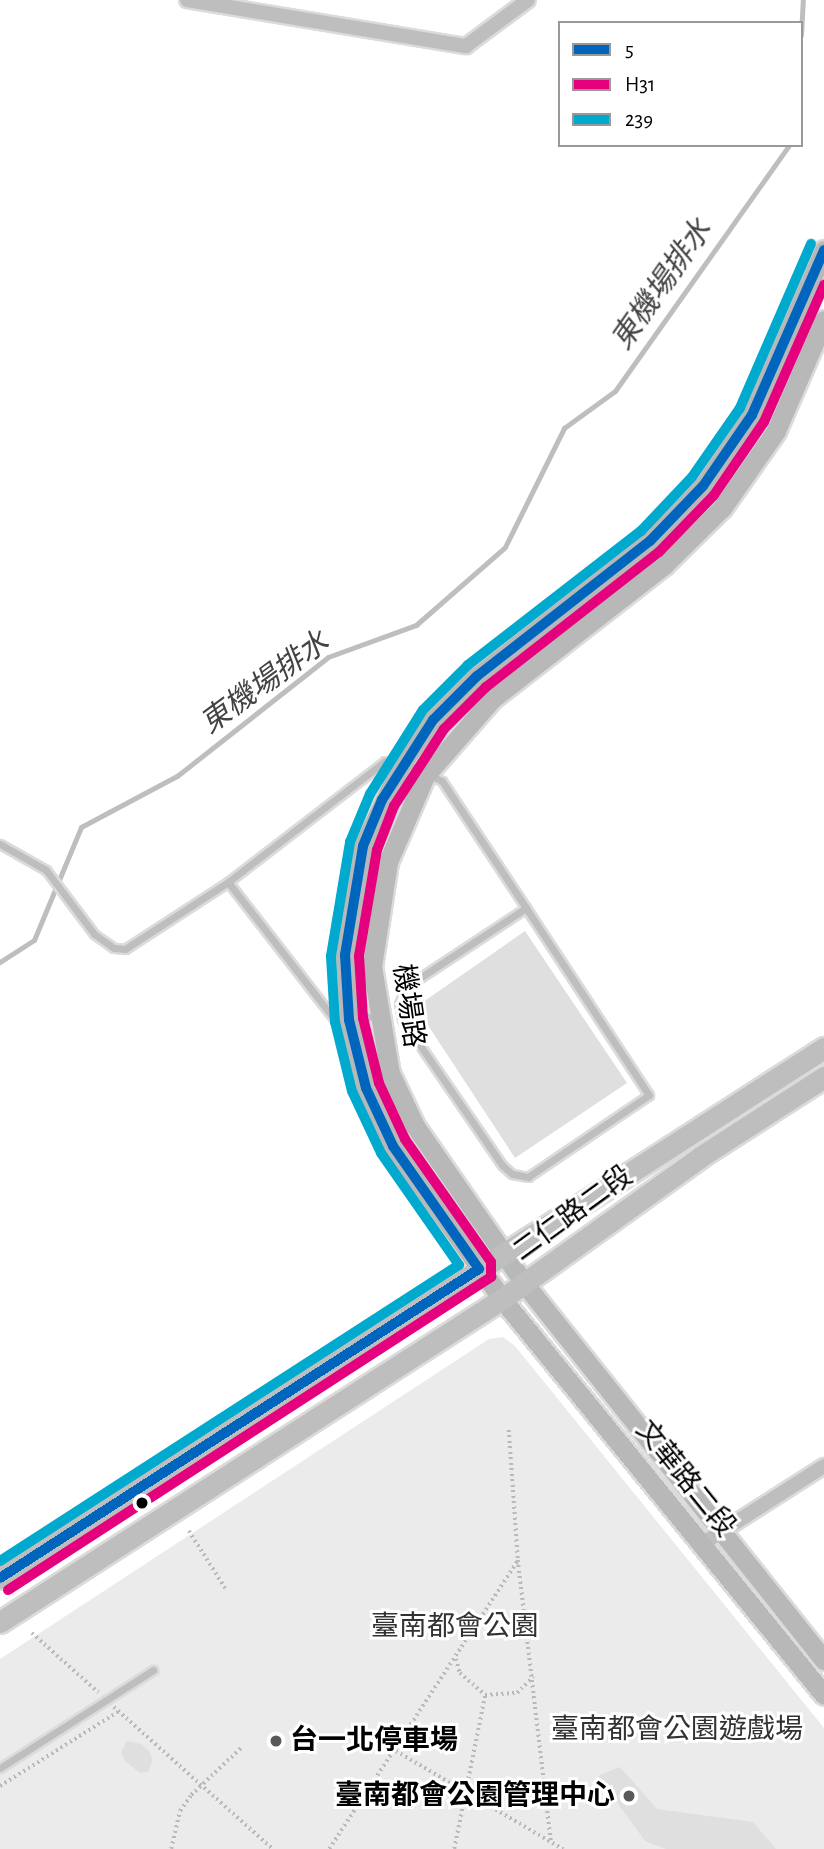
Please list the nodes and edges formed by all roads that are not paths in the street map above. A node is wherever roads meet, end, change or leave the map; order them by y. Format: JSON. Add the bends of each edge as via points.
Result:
{"nodes":[{"id":1,"x":187,"y":0,"type":"edge"},
{"id":2,"x":528,"y":0,"type":"edge"},
{"id":3,"x":824,"y":250,"type":"edge"},
{"id":4,"x":824,"y":320,"type":"edge"},
{"id":5,"x":403,"y":762,"type":"junction"},
{"id":6,"x":425,"y":776,"type":"junction"},
{"id":7,"x":0,"y":844,"type":"edge"},
{"id":8,"x":228,"y":882,"type":"junction"},
{"id":9,"x":526,"y":908,"type":"junction"},
{"id":10,"x":377,"y":1016,"type":"junction"},
{"id":11,"x":349,"y":1020,"type":"junction"},
{"id":12,"x":824,"y":1048,"type":"edge"},
{"id":13,"x":824,"y":1077,"type":"edge"},
{"id":14,"x":503,"y":1255,"type":"junction"},
{"id":15,"x":479,"y":1269,"type":"junction"},
{"id":16,"x":524,"y":1283,"type":"junction"},
{"id":17,"x":502,"y":1299,"type":"junction"},
{"id":18,"x":824,"y":1465,"type":"edge"},
{"id":19,"x":719,"y":1531,"type":"junction"},
{"id":20,"x":702,"y":1544,"type":"junction"},
{"id":21,"x":0,"y":1578,"type":"edge"},
{"id":22,"x":0,"y":1622,"type":"edge"},
{"id":23,"x":824,"y":1660,"type":"edge"},
{"id":24,"x":153,"y":1670,"type":"dead end"},
{"id":25,"x":824,"y":1695,"type":"edge"},
{"id":26,"x":11,"y":1759,"type":"junction"},
{"id":27,"x":0,"y":1761,"type":"edge"},
{"id":28,"x":0,"y":1768,"type":"edge"}],
"edges":[{"from":1,"to":2,"type":"street","via":[[466,46]]},
{"from":3,"to":5,"type":"street","name":"機場路","via":[[752,415],[703,486],[650,541],[477,676],[433,720]]},
{"from":4,"to":6,"type":"street","name":"機場路","via":[[776,431],[722,508],[664,565],[493,698]]},
{"from":5,"to":6,"type":"lane"},
{"from":5,"to":8,"type":"lane","via":[[385,761]]},
{"from":5,"to":11,"type":"street","name":"機場路","via":[[363,846],[351,895],[345,955]]},
{"from":6,"to":9,"type":"lane","via":[[442,781]]},
{"from":6,"to":10,"type":"street","name":"機場路","via":[[401,824],[380,893],[372,966]]},
{"from":7,"to":8,"type":"lane","via":[[46,870],[94,934],[114,948],[125,949]]},
{"from":8,"to":11,"type":"lane","via":[[335,1020]]},
{"from":9,"to":9,"type":"lane","via":[[649,1096],[528,1177],[502,1166],[402,1019],[399,1004],[406,987]]},
{"from":10,"to":11,"type":"lane"},
{"from":10,"to":14,"type":"street","name":"機場路","via":[[390,1073],[415,1126]]},
{"from":11,"to":15,"type":"street","name":"機場路","via":[[366,1088],[393,1146]]},
{"from":12,"to":14,"type":"main road","name":"二仁路二段"},
{"from":13,"to":16,"type":"main road","name":"二仁路二段","via":[[700,1157]]},
{"from":14,"to":15,"type":"main road","name":"二仁路二段"},
{"from":14,"to":16,"type":"street","name":"機場路"},
{"from":15,"to":17,"type":"street","name":"機場路"},
{"from":15,"to":21,"type":"main road","name":"二仁路二段"},
{"from":16,"to":17,"type":"main road","name":"二仁路二段"},
{"from":16,"to":19,"type":"street","name":"文華路二段"},
{"from":17,"to":20,"type":"street","name":"文華路二段"},
{"from":17,"to":22,"type":"main road","name":"二仁路二段"},
{"from":18,"to":19,"type":"street"},
{"from":19,"to":20,"type":"street"},
{"from":19,"to":23,"type":"street","name":"文華路二段"},
{"from":20,"to":25,"type":"street","name":"文華路二段"},
{"from":24,"to":26,"type":"lane"},
{"from":26,"to":27,"type":"lane"},
{"from":26,"to":28,"type":"lane"}]}
